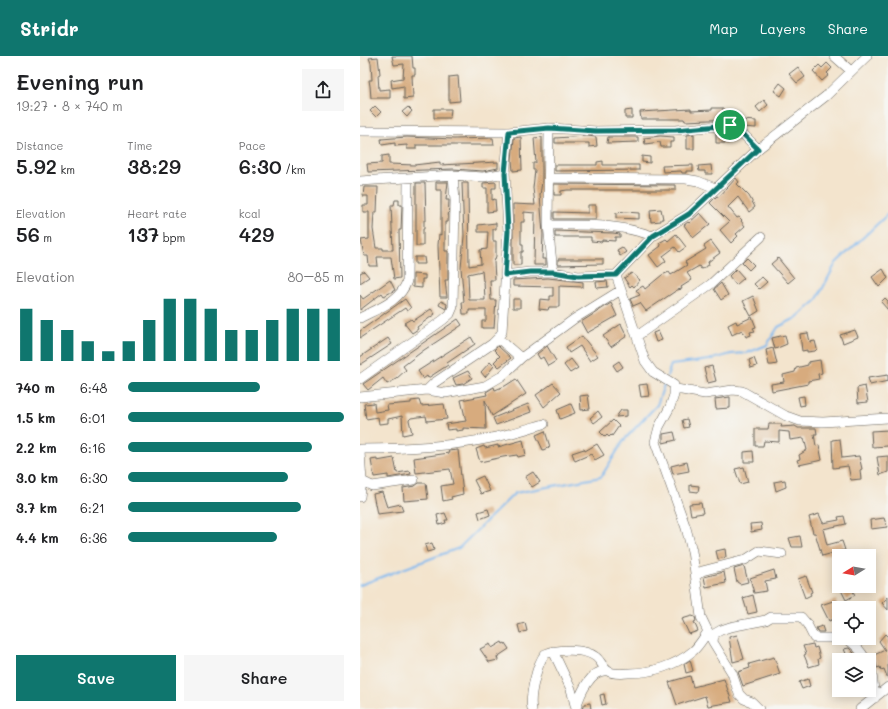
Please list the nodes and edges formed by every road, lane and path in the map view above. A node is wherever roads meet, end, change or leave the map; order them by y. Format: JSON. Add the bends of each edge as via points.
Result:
{"nodes":[{"id":1,"x":834,"y":56,"type":"edge"},
{"id":2,"x":867,"y":56,"type":"edge"},
{"id":3,"x":851,"y":71,"type":"junction"},
{"id":4,"x":549,"y":128,"type":"junction"},
{"id":5,"x":360,"y":131,"type":"edge"},
{"id":6,"x":509,"y":132,"type":"junction"},
{"id":7,"x":758,"y":149,"type":"junction"},
{"id":8,"x":505,"y":173,"type":"junction"},
{"id":9,"x":453,"y":176,"type":"junction"},
{"id":10,"x":408,"y":178,"type":"junction"},
{"id":11,"x":549,"y":178,"type":"junction"},
{"id":12,"x":360,"y":181,"type":"edge"},
{"id":13,"x":715,"y":188,"type":"junction"},
{"id":14,"x":548,"y":225,"type":"junction"},
{"id":15,"x":653,"y":236,"type":"junction"},
{"id":16,"x":761,"y":237,"type":"dead end"},
{"id":17,"x":553,"y":272,"type":"junction"},
{"id":18,"x":505,"y":275,"type":"junction"},
{"id":19,"x":616,"y":275,"type":"junction"},
{"id":20,"x":621,"y":290,"type":"junction"},
{"id":21,"x":360,"y":318,"type":"edge"},
{"id":22,"x":637,"y":336,"type":"junction"},
{"id":23,"x":498,"y":338,"type":"junction"},
{"id":24,"x":521,"y":358,"type":"junction"},
{"id":25,"x":360,"y":379,"type":"edge"},
{"id":26,"x":427,"y":390,"type":"junction"},
{"id":27,"x":676,"y":390,"type":"junction"},
{"id":28,"x":360,"y":397,"type":"edge"},
{"id":29,"x":888,"y":418,"type":"edge"},
{"id":30,"x":544,"y":424,"type":"dead end"},
{"id":31,"x":360,"y":449,"type":"edge"},
{"id":32,"x":360,"y":452,"type":"edge"},
{"id":33,"x":414,"y":480,"type":"dead end"},
{"id":34,"x":362,"y":481,"type":"junction"},
{"id":35,"x":360,"y":496,"type":"edge"},
{"id":36,"x":782,"y":554,"type":"dead end"},
{"id":37,"x":696,"y":576,"type":"junction"},
{"id":38,"x":708,"y":632,"type":"junction"},
{"id":39,"x":832,"y":638,"type":"edge"},
{"id":40,"x":713,"y":642,"type":"junction"},
{"id":41,"x":856,"y":645,"type":"edge"},
{"id":42,"x":553,"y":651,"type":"junction"},
{"id":43,"x":862,"y":653,"type":"edge"},
{"id":44,"x":608,"y":671,"type":"junction"},
{"id":45,"x":888,"y":687,"type":"edge"},
{"id":46,"x":875,"y":698,"type":"joint"},
{"id":47,"x":532,"y":709,"type":"edge"},
{"id":48,"x":759,"y":709,"type":"edge"},
{"id":49,"x":860,"y":709,"type":"edge"}],
"edges":[{"from":1,"to":3,"type":"street"},
{"from":2,"to":3,"type":"street"},
{"from":3,"to":7,"type":"street","via":[[826,96]]},
{"from":4,"to":6,"type":"street"},
{"from":4,"to":7,"type":"street","via":[[596,131],[730,125]]},
{"from":4,"to":11,"type":"street"},
{"from":5,"to":6,"type":"street"},
{"from":6,"to":8,"type":"street"},
{"from":7,"to":13,"type":"street"},
{"from":8,"to":9,"type":"street","via":[[483,177]]},
{"from":8,"to":18,"type":"street","via":[[508,231]]},
{"from":9,"to":10,"type":"street"},
{"from":9,"to":25,"type":"street","via":[[453,307],[450,314]]},
{"from":10,"to":12,"type":"street"},
{"from":10,"to":21,"type":"street","via":[[406,286],[392,301]]},
{"from":11,"to":13,"type":"street","via":[[686,179],[698,180]]},
{"from":11,"to":14,"type":"street"},
{"from":13,"to":15,"type":"street","via":[[689,214]]},
{"from":14,"to":15,"type":"street","via":[[605,224],[626,227]]},
{"from":14,"to":17,"type":"street"},
{"from":15,"to":19,"type":"street"},
{"from":16,"to":22,"type":"street","via":[[711,284]]},
{"from":17,"to":18,"type":"street"},
{"from":17,"to":19,"type":"street","via":[[578,276]]},
{"from":18,"to":23,"type":"street","via":[[504,322]]},
{"from":19,"to":20,"type":"street"},
{"from":20,"to":22,"type":"street"},
{"from":20,"to":24,"type":"street","via":[[574,319]]},
{"from":22,"to":27,"type":"street","via":[[649,368],[674,385]]},
{"from":23,"to":24,"type":"street"},
{"from":23,"to":26,"type":"street"},
{"from":24,"to":26,"type":"street","via":[[502,376],[486,386],[445,393]]},
{"from":26,"to":28,"type":"street"},
{"from":27,"to":29,"type":"street","via":[[704,394],[742,391],[800,421]]},
{"from":27,"to":37,"type":"street","via":[[655,442],[686,528]]},
{"from":30,"to":31,"type":"street","via":[[491,438],[458,443],[419,448]]},
{"from":32,"to":34,"type":"street"},
{"from":33,"to":34,"type":"street","via":[[378,486]]},
{"from":34,"to":35,"type":"street"},
{"from":36,"to":37,"type":"street","via":[[759,551],[745,560],[702,571]]},
{"from":37,"to":38,"type":"street","via":[[699,608]]},
{"from":38,"to":40,"type":"street"},
{"from":38,"to":44,"type":"street","via":[[692,652],[666,666],[639,673]]},
{"from":39,"to":40,"type":"street","via":[[814,638],[801,617],[771,617],[721,630],[714,634]]},
{"from":40,"to":48,"type":"street","via":[[732,673],[739,694]]},
{"from":41,"to":43,"type":"street"},
{"from":42,"to":44,"type":"street","via":[[593,655]]},
{"from":42,"to":44,"type":"street","via":[[571,689],[576,709],[580,694],[594,674],[601,670]]},
{"from":42,"to":47,"type":"street","via":[[545,654],[540,661],[531,698]]},
{"from":45,"to":46,"type":"street"},
{"from":46,"to":49,"type":"street"}]}
